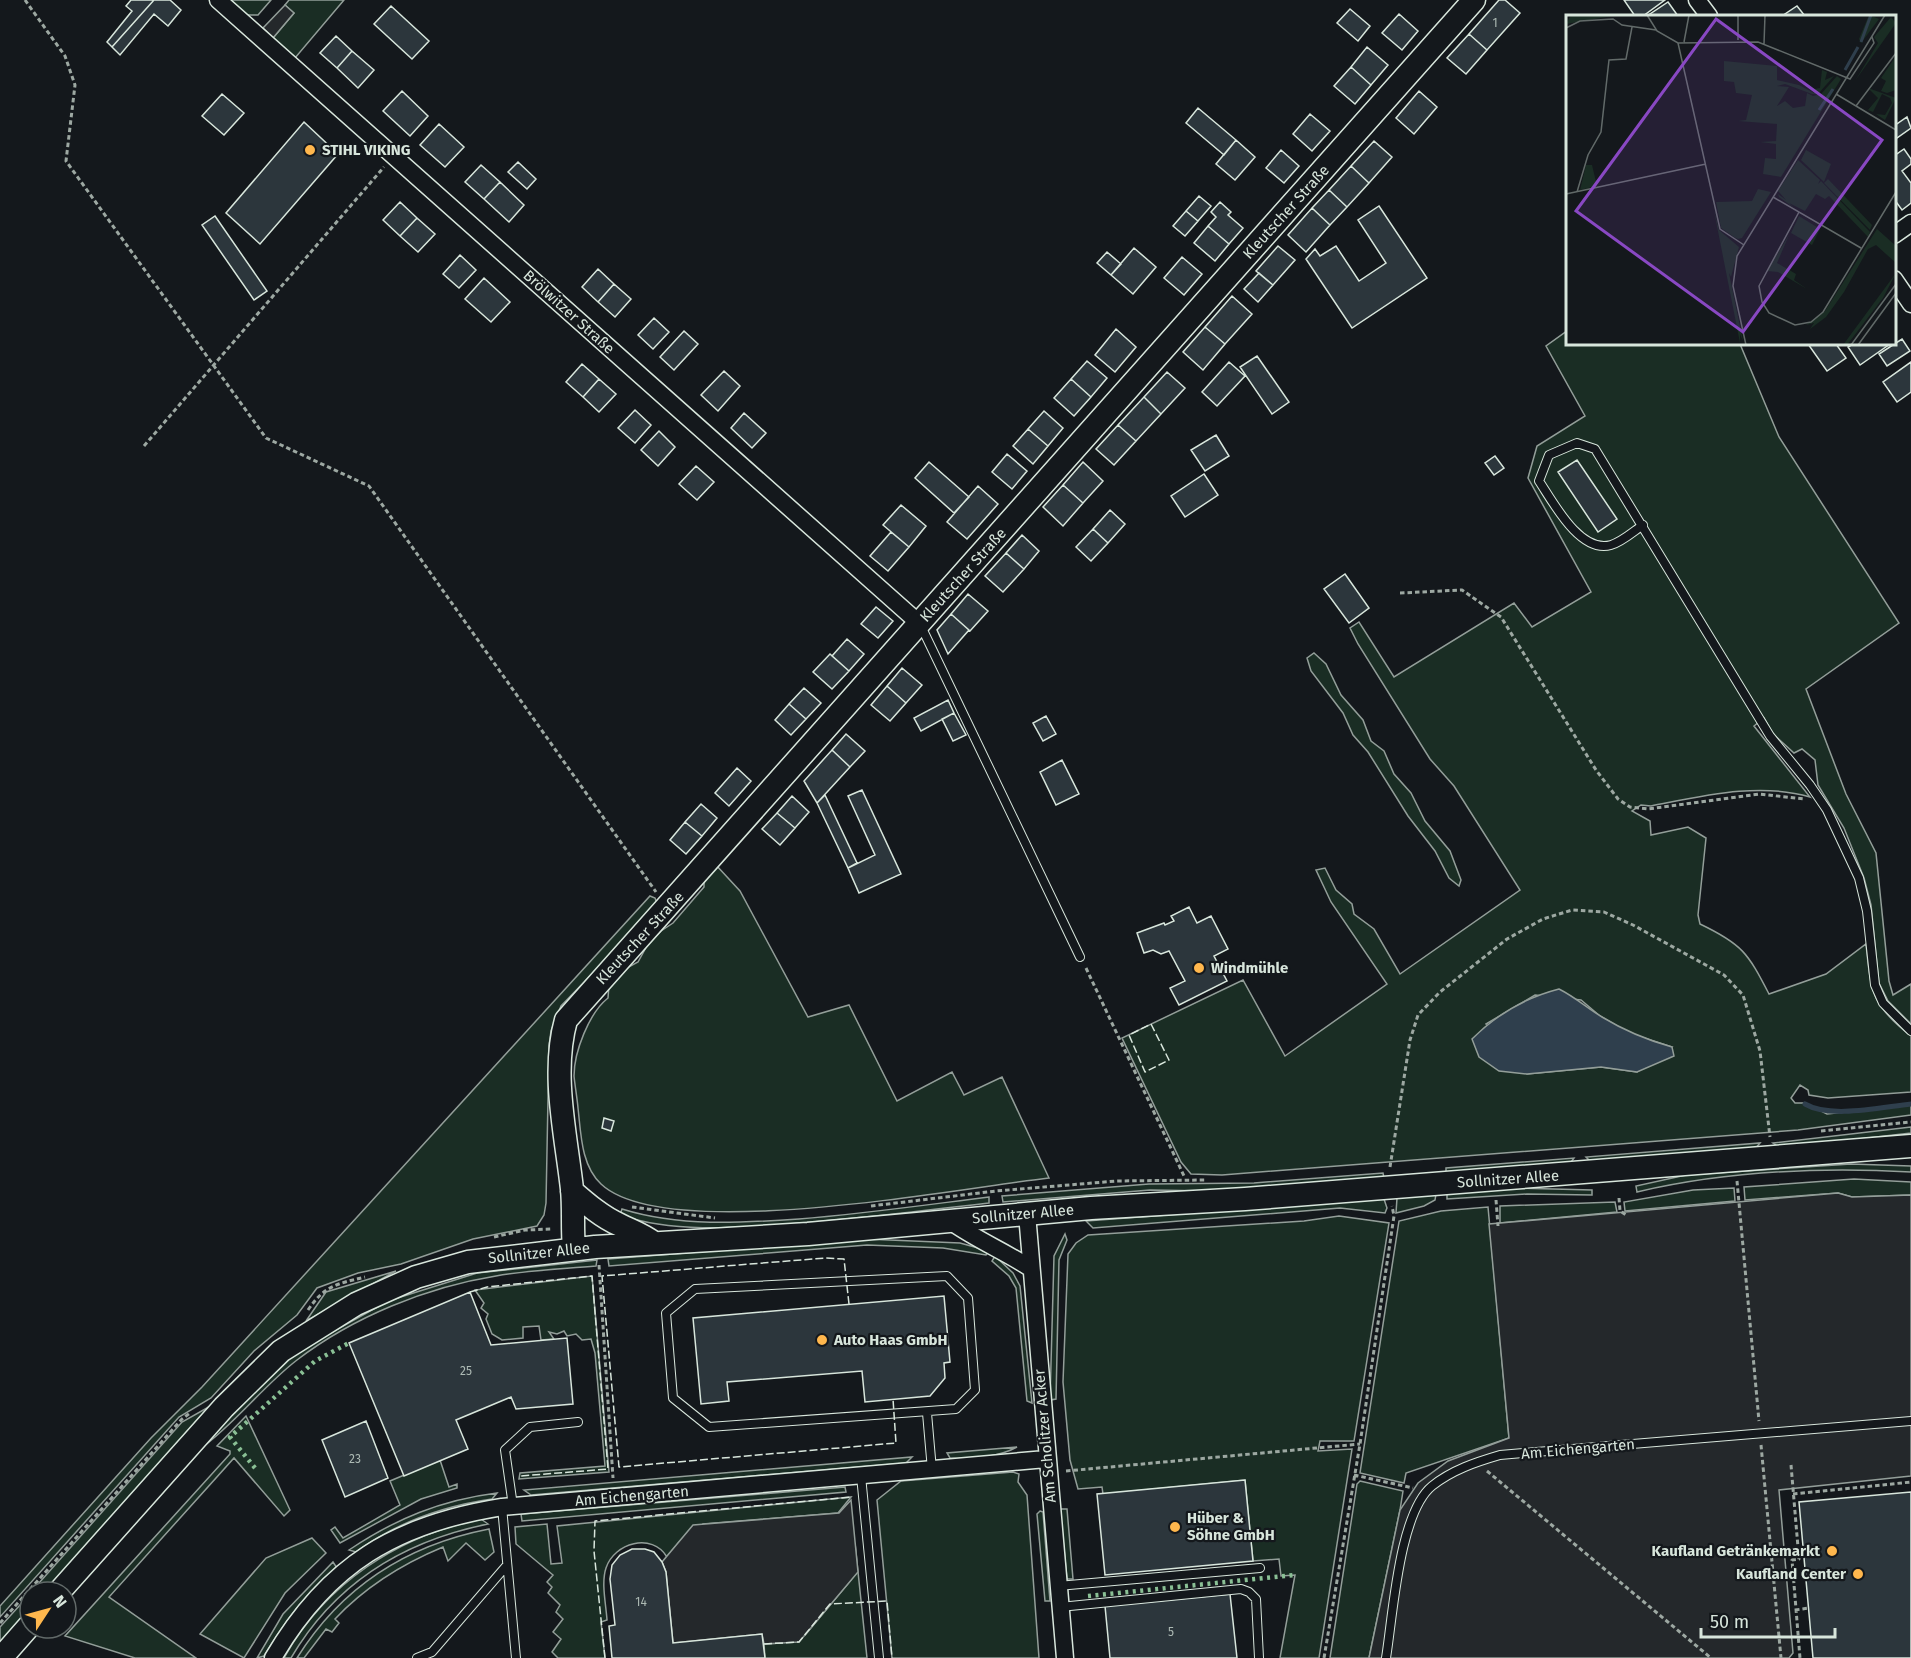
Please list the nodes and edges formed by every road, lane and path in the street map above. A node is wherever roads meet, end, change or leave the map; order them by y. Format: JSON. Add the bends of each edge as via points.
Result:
{"nodes":[{"id":1,"x":25,"y":0,"type":"edge"},
{"id":2,"x":219,"y":0,"type":"edge"},
{"id":3,"x":1474,"y":0,"type":"edge"},
{"id":4,"x":1697,"y":0,"type":"edge"},
{"id":5,"x":1708,"y":15,"type":"edge"},
{"id":6,"x":394,"y":155,"type":"junction"},
{"id":7,"x":1911,"y":223,"type":"edge"},
{"id":8,"x":1896,"y":234,"type":"edge"},
{"id":9,"x":1896,"y":282,"type":"edge"},
{"id":10,"x":1911,"y":304,"type":"edge"},
{"id":11,"x":213,"y":367,"type":"junction"},
{"id":12,"x":144,"y":446,"type":"dead end"},
{"id":13,"x":1643,"y":525,"type":"junction"},
{"id":14,"x":1400,"y":593,"type":"dead end"},
{"id":15,"x":920,"y":624,"type":"junction"},
{"id":16,"x":1827,"y":810,"type":"junction"},
{"id":17,"x":668,"y":907,"type":"junction"},
{"id":18,"x":1080,"y":957,"type":"joint"},
{"id":19,"x":1911,"y":1031,"type":"edge"},
{"id":20,"x":1911,"y":1122,"type":"edge"},
{"id":21,"x":1817,"y":1132,"type":"dead end"},
{"id":22,"x":1782,"y":1136,"type":"dead end"},
{"id":23,"x":1911,"y":1146,"type":"edge"},
{"id":24,"x":1378,"y":1167,"type":"dead end"},
{"id":25,"x":1185,"y":1178,"type":"junction"},
{"id":26,"x":1212,"y":1180,"type":"dead end"},
{"id":27,"x":572,"y":1191,"type":"junction"},
{"id":28,"x":1619,"y":1198,"type":"dead end"},
{"id":29,"x":1496,"y":1200,"type":"dead end"},
{"id":30,"x":1392,"y":1204,"type":"dead end"},
{"id":31,"x":625,"y":1205,"type":"dead end"},
{"id":32,"x":869,"y":1207,"type":"dead end"},
{"id":33,"x":1027,"y":1214,"type":"junction"},
{"id":34,"x":1626,"y":1215,"type":"dead end"},
{"id":35,"x":718,"y":1218,"type":"dead end"},
{"id":36,"x":950,"y":1221,"type":"junction"},
{"id":37,"x":1498,"y":1226,"type":"dead end"},
{"id":38,"x":654,"y":1243,"type":"junction"},
{"id":39,"x":604,"y":1246,"type":"junction"},
{"id":40,"x":574,"y":1248,"type":"junction"},
{"id":41,"x":1030,"y":1268,"type":"junction"},
{"id":42,"x":927,"y":1413,"type":"junction"},
{"id":43,"x":1911,"y":1420,"type":"edge"},
{"id":44,"x":578,"y":1422,"type":"dead end"},
{"id":45,"x":1360,"y":1444,"type":"junction"},
{"id":46,"x":1477,"y":1462,"type":"junction"},
{"id":47,"x":1791,"y":1465,"type":"dead end"},
{"id":48,"x":1047,"y":1466,"type":"junction"},
{"id":49,"x":932,"y":1470,"type":"junction"},
{"id":50,"x":1354,"y":1475,"type":"junction"},
{"id":51,"x":861,"y":1476,"type":"junction"},
{"id":52,"x":613,"y":1478,"type":"dead end"},
{"id":53,"x":1911,"y":1482,"type":"edge"},
{"id":54,"x":1427,"y":1491,"type":"junction"},
{"id":55,"x":1793,"y":1494,"type":"junction"},
{"id":56,"x":508,"y":1506,"type":"junction"},
{"id":57,"x":507,"y":1565,"type":"junction"},
{"id":58,"x":1260,"y":1568,"type":"dead end"},
{"id":59,"x":70,"y":1580,"type":"edge"},
{"id":60,"x":1058,"y":1586,"type":"junction"},
{"id":61,"x":1060,"y":1607,"type":"junction"},
{"id":62,"x":1809,"y":1608,"type":"dead end"},
{"id":63,"x":1796,"y":1610,"type":"junction"},
{"id":64,"x":18,"y":1639,"type":"edge"},
{"id":65,"x":1,"y":1658,"type":"edge"},
{"id":66,"x":273,"y":1658,"type":"edge"},
{"id":67,"x":417,"y":1658,"type":"edge"},
{"id":68,"x":516,"y":1658,"type":"edge"},
{"id":69,"x":879,"y":1658,"type":"edge"},
{"id":70,"x":1065,"y":1658,"type":"edge"},
{"id":71,"x":1259,"y":1658,"type":"edge"},
{"id":72,"x":1324,"y":1658,"type":"edge"},
{"id":73,"x":1386,"y":1658,"type":"edge"},
{"id":74,"x":1711,"y":1658,"type":"edge"},
{"id":75,"x":1800,"y":1658,"type":"edge"}],
"edges":[{"from":1,"to":11,"type":"path","via":[[65,56],[75,85],[66,161]]},
{"from":2,"to":6,"type":"street","name":"Brölwitzer Straße"},
{"from":3,"to":15,"type":"main road","name":"Kleutscher Straße"},
{"from":4,"to":5,"type":"street"},
{"from":6,"to":11,"type":"path"},
{"from":6,"to":15,"type":"street","name":"Brölwitzer Straße"},
{"from":7,"to":8,"type":"street"},
{"from":9,"to":10,"type":"street"},
{"from":11,"to":12,"type":"path"},
{"from":11,"to":17,"type":"path","via":[[266,438],[369,486]]},
{"from":13,"to":13,"type":"lane","via":[[1595,449],[1577,442],[1549,455],[1539,481],[1573,530],[1589,543],[1611,546]]},
{"from":13,"to":16,"type":"lane","via":[[1770,736]]},
{"from":14,"to":16,"type":"path","via":[[1462,590],[1501,617],[1596,770],[1618,799],[1630,807],[1648,809],[1759,794],[1800,798]]},
{"from":15,"to":17,"type":"main road","name":"Kleutscher Straße"},
{"from":15,"to":18,"type":"lane"},
{"from":16,"to":19,"type":"lane","via":[[1859,878],[1867,911],[1875,985],[1883,1003]]},
{"from":17,"to":27,"type":"main road","name":"Kleutscher Straße","via":[[566,1020],[560,1041],[561,1082]]},
{"from":18,"to":25,"type":"path"},
{"from":20,"to":21,"type":"path"},
{"from":22,"to":24,"type":"path","via":[[1770,1137],[1760,1051],[1743,995],[1724,975],[1633,925],[1604,912],[1572,910],[1543,919],[1507,939],[1440,992],[1418,1015],[1410,1040],[1390,1166]]},
{"from":23,"to":33,"type":"main road","name":"Sollnitzer Allee"},
{"from":25,"to":26,"type":"path"},
{"from":25,"to":32,"type":"path","via":[[996,1191]]},
{"from":27,"to":38,"type":"main road","via":[[620,1226],[637,1230]]},
{"from":27,"to":40,"type":"main road","name":"Kleutscher Straße"},
{"from":28,"to":34,"type":"path","via":[[1620,1211]]},
{"from":29,"to":37,"type":"path"},
{"from":30,"to":45,"type":"path","via":[[1394,1216]]},
{"from":31,"to":35,"type":"path"},
{"from":33,"to":36,"type":"main road","name":"Sollnitzer Allee"},
{"from":33,"to":41,"type":"street","name":"Am Scholitzer Acker"},
{"from":36,"to":38,"type":"main road","name":"Sollnitzer Allee"},
{"from":36,"to":41,"type":"street"},
{"from":38,"to":39,"type":"main road","name":"Sollnitzer Allee"},
{"from":39,"to":40,"type":"main road","name":"Sollnitzer Allee"},
{"from":39,"to":52,"type":"path","via":[[597,1269]]},
{"from":40,"to":59,"type":"main road","name":"Sollnitzer Allee","via":[[468,1262],[416,1277],[356,1304],[281,1351],[256,1372],[194,1439]]},
{"from":41,"to":48,"type":"street","name":"Am Scholitzer Acker"},
{"from":42,"to":42,"type":"lane","via":[[956,1409],[975,1390],[968,1298],[947,1276],[696,1289],[666,1313],[673,1398],[709,1427]]},
{"from":42,"to":49,"type":"lane"},
{"from":43,"to":46,"type":"lane","name":"Am Eichengarten","via":[[1500,1455]]},
{"from":44,"to":56,"type":"lane","via":[[530,1427],[505,1450]]},
{"from":45,"to":48,"type":"path"},
{"from":45,"to":50,"type":"path"},
{"from":46,"to":54,"type":"lane","name":"Am Eichengarten"},
{"from":46,"to":74,"type":"path"},
{"from":47,"to":55,"type":"path"},
{"from":48,"to":49,"type":"street","name":"Am Eichengarten"},
{"from":48,"to":60,"type":"street","name":"Am Scholitzer Acker"},
{"from":49,"to":51,"type":"street","name":"Am Eichengarten"},
{"from":50,"to":54,"type":"path"},
{"from":50,"to":72,"type":"path"},
{"from":51,"to":56,"type":"street","name":"Am Eichengarten"},
{"from":51,"to":69,"type":"lane"},
{"from":53,"to":55,"type":"path"},
{"from":54,"to":73,"type":"lane","name":"Am Eichengarten","via":[[1414,1508],[1403,1551]]},
{"from":55,"to":63,"type":"path","via":[[1799,1540],[1799,1559],[1792,1560]]},
{"from":56,"to":57,"type":"lane"},
{"from":56,"to":66,"type":"street","name":"Am Eichengarten","via":[[435,1520],[381,1545],[328,1586]]},
{"from":57,"to":67,"type":"lane","via":[[432,1652]]},
{"from":57,"to":68,"type":"lane"},
{"from":58,"to":60,"type":"lane"},
{"from":60,"to":61,"type":"street","name":"Am Scholitzer Acker"},
{"from":61,"to":70,"type":"street","name":"Am Scholitzer Acker"},
{"from":61,"to":71,"type":"lane","via":[[1241,1589],[1256,1599]]},
{"from":62,"to":63,"type":"path"},
{"from":63,"to":75,"type":"path"},
{"from":64,"to":65,"type":"main road"}]}
